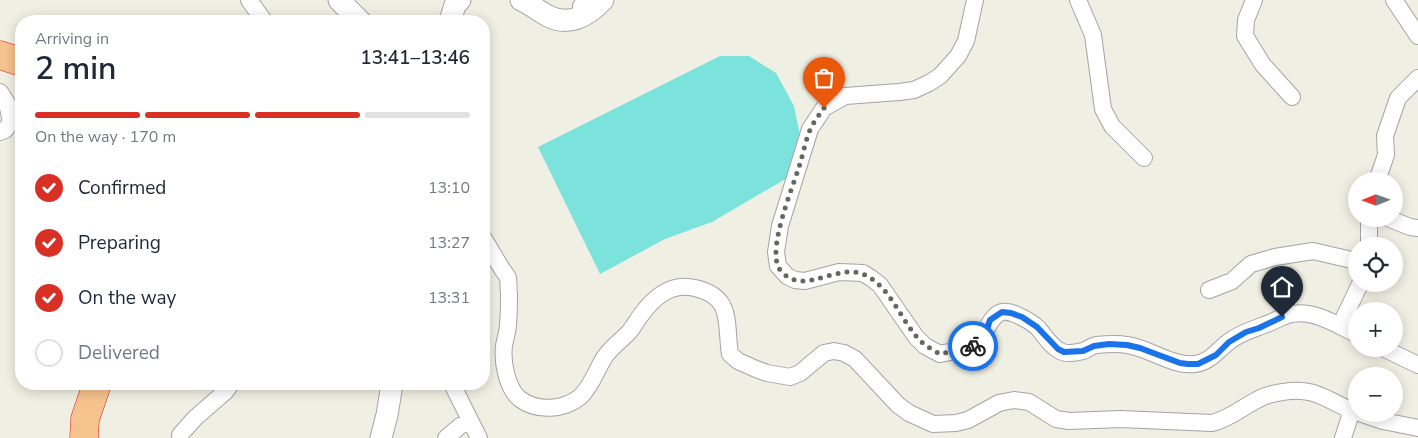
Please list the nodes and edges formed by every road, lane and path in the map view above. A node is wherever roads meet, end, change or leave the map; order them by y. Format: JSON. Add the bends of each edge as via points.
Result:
{"nodes":[{"id":1,"x":249,"y":0,"type":"edge"},
{"id":2,"x":339,"y":0,"type":"edge"},
{"id":3,"x":460,"y":0,"type":"edge"},
{"id":4,"x":521,"y":0,"type":"edge"},
{"id":5,"x":603,"y":0,"type":"edge"},
{"id":6,"x":975,"y":0,"type":"edge"},
{"id":7,"x":1078,"y":0,"type":"edge"},
{"id":8,"x":1254,"y":0,"type":"edge"},
{"id":9,"x":1394,"y":0,"type":"edge"},
{"id":10,"x":585,"y":8,"type":"edge"},
{"id":11,"x":260,"y":15,"type":"edge"},
{"id":12,"x":354,"y":15,"type":"edge"},
{"id":13,"x":452,"y":15,"type":"edge"},
{"id":14,"x":1418,"y":36,"type":"edge"},
{"id":15,"x":1418,"y":78,"type":"edge"},
{"id":16,"x":0,"y":92,"type":"edge"},
{"id":17,"x":1292,"y":97,"type":"dead end"},
{"id":18,"x":0,"y":132,"type":"edge"},
{"id":19,"x":1144,"y":158,"type":"dead end"},
{"id":20,"x":1379,"y":172,"type":"edge"},
{"id":21,"x":1403,"y":225,"type":"edge"},
{"id":22,"x":1418,"y":228,"type":"edge"},
{"id":23,"x":490,"y":250,"type":"edge"},
{"id":24,"x":1348,"y":259,"type":"edge"},
{"id":25,"x":1209,"y":290,"type":"dead end"},
{"id":26,"x":1356,"y":292,"type":"edge"},
{"id":27,"x":1340,"y":326,"type":"junction"},
{"id":28,"x":1348,"y":330,"type":"edge"},
{"id":29,"x":1401,"y":357,"type":"edge"},
{"id":30,"x":1418,"y":366,"type":"edge"},
{"id":31,"x":95,"y":390,"type":"edge"},
{"id":32,"x":226,"y":390,"type":"edge"},
{"id":33,"x":391,"y":390,"type":"edge"},
{"id":34,"x":455,"y":390,"type":"edge"},
{"id":35,"x":1348,"y":408,"type":"edge"},
{"id":36,"x":469,"y":420,"type":"junction"},
{"id":37,"x":1352,"y":422,"type":"edge"},
{"id":38,"x":1387,"y":422,"type":"edge"},
{"id":39,"x":1418,"y":428,"type":"edge"},
{"id":40,"x":180,"y":435,"type":"dead end"},
{"id":41,"x":84,"y":438,"type":"edge"},
{"id":42,"x":381,"y":438,"type":"edge"},
{"id":43,"x":446,"y":438,"type":"edge"},
{"id":44,"x":479,"y":438,"type":"edge"},
{"id":45,"x":1343,"y":438,"type":"edge"}],
"edges":[{"from":1,"to":11,"type":"street"},
{"from":2,"to":12,"type":"street"},
{"from":3,"to":13,"type":"street"},
{"from":4,"to":10,"type":"street","via":[[557,20],[567,21]]},
{"from":5,"to":10,"type":"street","via":[[589,13]]},
{"from":6,"to":27,"type":"street","via":[[966,41],[958,56],[940,76],[914,90],[845,96],[824,108],[810,129],[780,226],[776,252],[778,266],[787,276],[805,281],[839,272],[863,273],[880,285],[916,337],[940,354],[973,346],[986,332],[990,320],[1002,312],[1022,317],[1064,352],[1109,344],[1127,345],[1188,364],[1198,364],[1246,332],[1282,317],[1308,314]]},
{"from":7,"to":19,"type":"street","via":[[1093,35],[1103,109],[1112,126]]},
{"from":8,"to":17,"type":"street","via":[[1246,20],[1245,36],[1263,65]]},
{"from":9,"to":14,"type":"street"},
{"from":15,"to":20,"type":"street","via":[[1398,98],[1385,136],[1386,155]]},
{"from":16,"to":18,"type":"street","via":[[7,103],[11,122]]},
{"from":21,"to":22,"type":"street"},
{"from":23,"to":35,"type":"street","via":[[508,279],[508,325],[504,349],[510,388],[518,398],[535,406],[555,408],[580,396],[611,348],[631,330],[659,295],[679,287],[692,287],[715,296],[721,303],[730,354],[738,361],[790,378],[800,374],[824,353],[844,353],[856,359],[898,405],[933,424],[968,420],[999,403],[1014,400],[1028,402],[1056,419],[1069,421],[1121,419],[1212,423],[1224,420],[1259,398],[1300,390]]},
{"from":24,"to":25,"type":"street","via":[[1313,251],[1276,257],[1252,264],[1232,281]]},
{"from":26,"to":27,"type":"street"},
{"from":27,"to":28,"type":"street"},
{"from":29,"to":30,"type":"street"},
{"from":31,"to":41,"type":"highway","via":[[85,419]]},
{"from":32,"to":40,"type":"street"},
{"from":33,"to":42,"type":"street"},
{"from":34,"to":36,"type":"street"},
{"from":36,"to":43,"type":"street"},
{"from":36,"to":44,"type":"street"},
{"from":37,"to":45,"type":"street"},
{"from":38,"to":39,"type":"street"}]}
